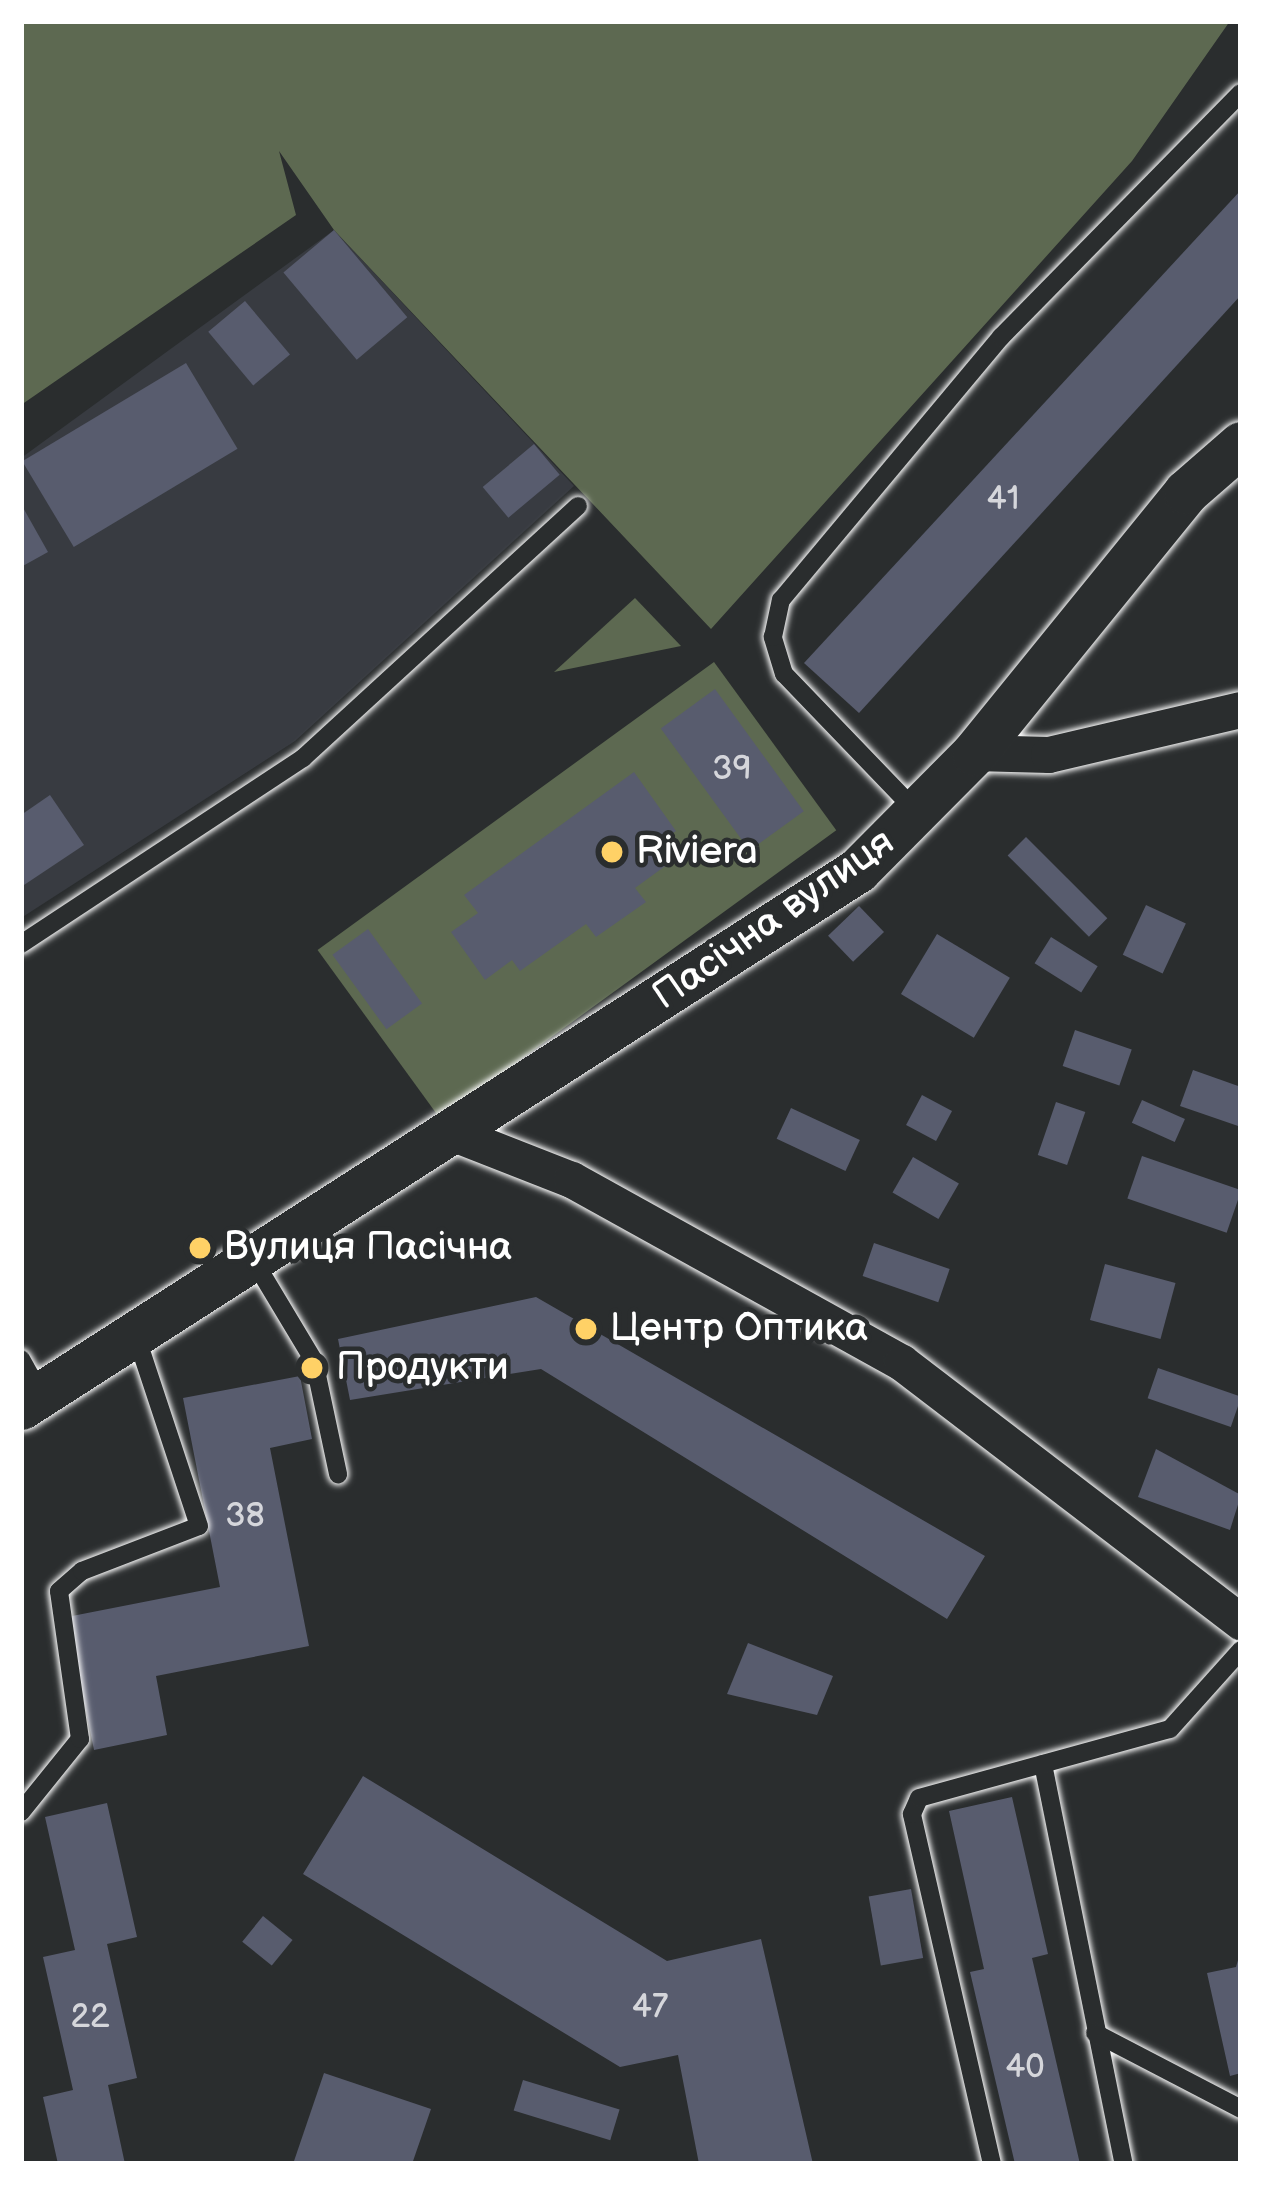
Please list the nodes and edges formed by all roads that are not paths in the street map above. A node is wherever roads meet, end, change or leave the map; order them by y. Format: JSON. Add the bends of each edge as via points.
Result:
{"nodes":[{"id":1,"x":1241,"y":93,"type":"edge"},
{"id":2,"x":1241,"y":444,"type":"edge"},
{"id":3,"x":578,"y":506,"type":"dead end"},
{"id":4,"x":1241,"y":710,"type":"edge"},
{"id":5,"x":974,"y":753,"type":"junction"},
{"id":6,"x":919,"y":814,"type":"junction"},
{"id":7,"x":21,"y":944,"type":"edge"},
{"id":8,"x":457,"y":1136,"type":"junction"},
{"id":9,"x":254,"y":1262,"type":"junction"},
{"id":10,"x":136,"y":1336,"type":"junction"},
{"id":11,"x":28,"y":1387,"type":"edge"},
{"id":12,"x":338,"y":1474,"type":"dead end"},
{"id":13,"x":1241,"y":1622,"type":"edge"},
{"id":14,"x":1241,"y":1650,"type":"edge"},
{"id":15,"x":1042,"y":1764,"type":"junction"},
{"id":16,"x":21,"y":1811,"type":"edge"},
{"id":17,"x":1095,"y":2033,"type":"junction"},
{"id":18,"x":1241,"y":2109,"type":"edge"},
{"id":19,"x":992,"y":2164,"type":"edge"},
{"id":20,"x":1124,"y":2164,"type":"edge"}],
"edges":[{"from":1,"to":6,"type":"lane","via":[[1001,337],[782,600],[773,637],[784,674]]},
{"from":2,"to":5,"type":"street","name":"Пасічна вулиця","via":[[1076,614]]},
{"from":3,"to":7,"type":"lane","via":[[303,758]]},
{"from":4,"to":5,"type":"street","via":[[1048,755]]},
{"from":5,"to":6,"type":"street","name":"Пасічна вулиця"},
{"from":6,"to":8,"type":"street","name":"Пасічна вулиця","via":[[858,870]]},
{"from":8,"to":9,"type":"street","name":"Пасічна вулиця"},
{"from":8,"to":13,"type":"street","via":[[572,1180],[902,1363]]},
{"from":9,"to":10,"type":"street","name":"Пасічна вулиця"},
{"from":9,"to":12,"type":"lane","via":[[314,1361]]},
{"from":10,"to":11,"type":"street","name":"Пасічна вулиця"},
{"from":10,"to":16,"type":"lane","via":[[200,1526],[82,1571],[59,1592],[80,1739]]},
{"from":14,"to":15,"type":"lane","via":[[1170,1729]]},
{"from":15,"to":17,"type":"lane"},
{"from":15,"to":19,"type":"lane","via":[[920,1798],[912,1814]]},
{"from":17,"to":18,"type":"lane"},
{"from":17,"to":20,"type":"lane"}]}
